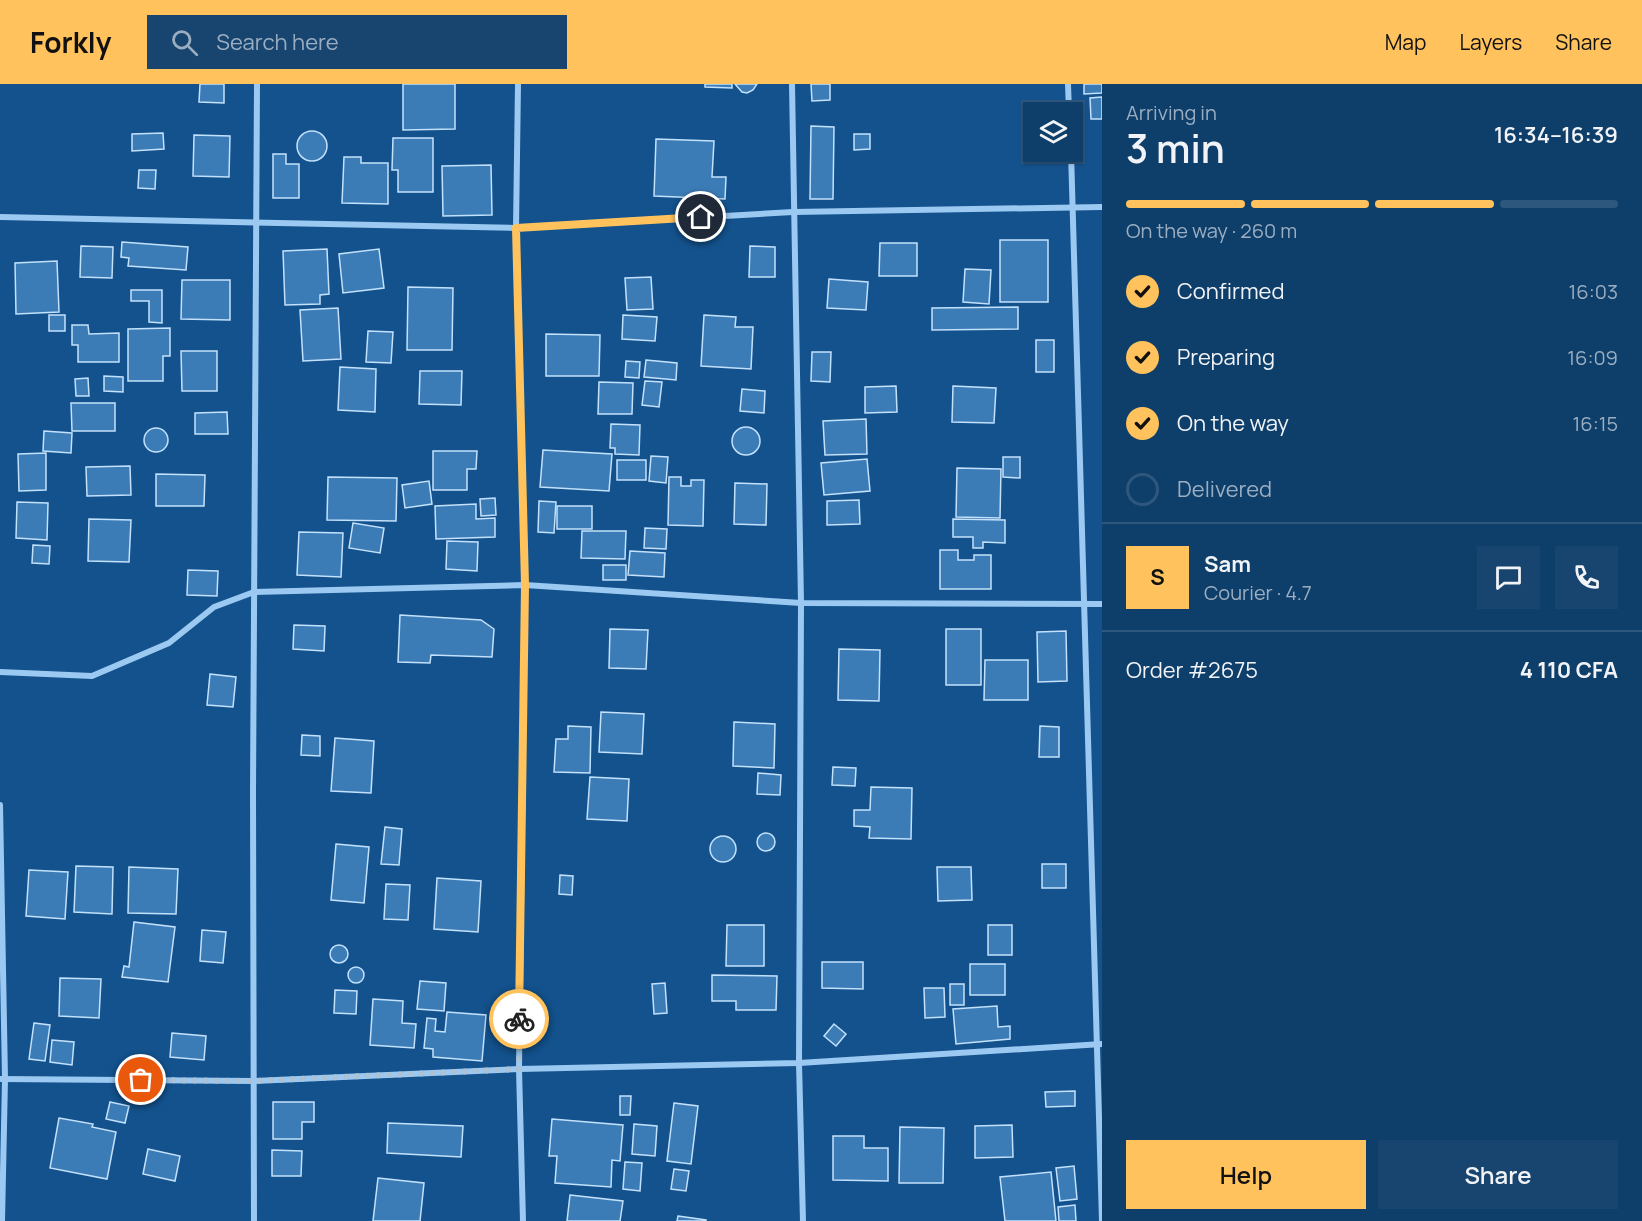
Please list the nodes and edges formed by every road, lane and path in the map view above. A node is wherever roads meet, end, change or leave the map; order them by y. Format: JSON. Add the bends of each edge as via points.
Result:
{"nodes":[{"id":1,"x":257,"y":84,"type":"edge"},
{"id":2,"x":518,"y":84,"type":"edge"},
{"id":3,"x":792,"y":84,"type":"edge"},
{"id":4,"x":1068,"y":84,"type":"edge"},
{"id":5,"x":1069,"y":102,"type":"edge"},
{"id":6,"x":1071,"y":162,"type":"edge"},
{"id":7,"x":1102,"y":207,"type":"edge"},
{"id":8,"x":1072,"y":209,"type":"junction"},
{"id":9,"x":793,"y":212,"type":"junction"},
{"id":10,"x":0,"y":217,"type":"edge"},
{"id":11,"x":256,"y":221,"type":"junction"},
{"id":12,"x":516,"y":228,"type":"junction"},
{"id":13,"x":525,"y":585,"type":"junction"},
{"id":14,"x":254,"y":592,"type":"junction"},
{"id":15,"x":801,"y":603,"type":"junction"},
{"id":16,"x":1083,"y":604,"type":"junction"},
{"id":17,"x":1102,"y":604,"type":"edge"},
{"id":18,"x":0,"y":672,"type":"edge"},
{"id":19,"x":0,"y":805,"type":"edge"},
{"id":20,"x":1100,"y":1044,"type":"edge"},
{"id":21,"x":799,"y":1063,"type":"junction"},
{"id":22,"x":519,"y":1069,"type":"junction"},
{"id":23,"x":2,"y":1079,"type":"edge"},
{"id":24,"x":254,"y":1081,"type":"junction"},
{"id":25,"x":2,"y":1221,"type":"edge"},
{"id":26,"x":254,"y":1221,"type":"edge"},
{"id":27,"x":524,"y":1221,"type":"edge"},
{"id":28,"x":803,"y":1221,"type":"edge"},
{"id":29,"x":1102,"y":1221,"type":"edge"}],
"edges":[{"from":1,"to":11,"type":"street"},
{"from":2,"to":12,"type":"street"},
{"from":3,"to":9,"type":"street"},
{"from":4,"to":5,"type":"street"},
{"from":6,"to":8,"type":"street"},
{"from":7,"to":8,"type":"street"},
{"from":8,"to":9,"type":"street"},
{"from":8,"to":16,"type":"street"},
{"from":9,"to":12,"type":"street"},
{"from":9,"to":15,"type":"street"},
{"from":10,"to":11,"type":"street"},
{"from":11,"to":12,"type":"street"},
{"from":11,"to":14,"type":"street"},
{"from":12,"to":13,"type":"street"},
{"from":13,"to":14,"type":"street"},
{"from":13,"to":15,"type":"street"},
{"from":13,"to":22,"type":"street"},
{"from":14,"to":18,"type":"street","via":[[214,607],[169,643],[92,676]]},
{"from":14,"to":24,"type":"street"},
{"from":15,"to":16,"type":"street"},
{"from":15,"to":21,"type":"street"},
{"from":16,"to":17,"type":"street"},
{"from":16,"to":20,"type":"street"},
{"from":19,"to":23,"type":"street"},
{"from":20,"to":21,"type":"street"},
{"from":20,"to":29,"type":"street"},
{"from":21,"to":22,"type":"street"},
{"from":21,"to":28,"type":"street"},
{"from":22,"to":24,"type":"street"},
{"from":22,"to":27,"type":"street"},
{"from":23,"to":24,"type":"street"},
{"from":23,"to":25,"type":"street"},
{"from":24,"to":26,"type":"street"}]}
